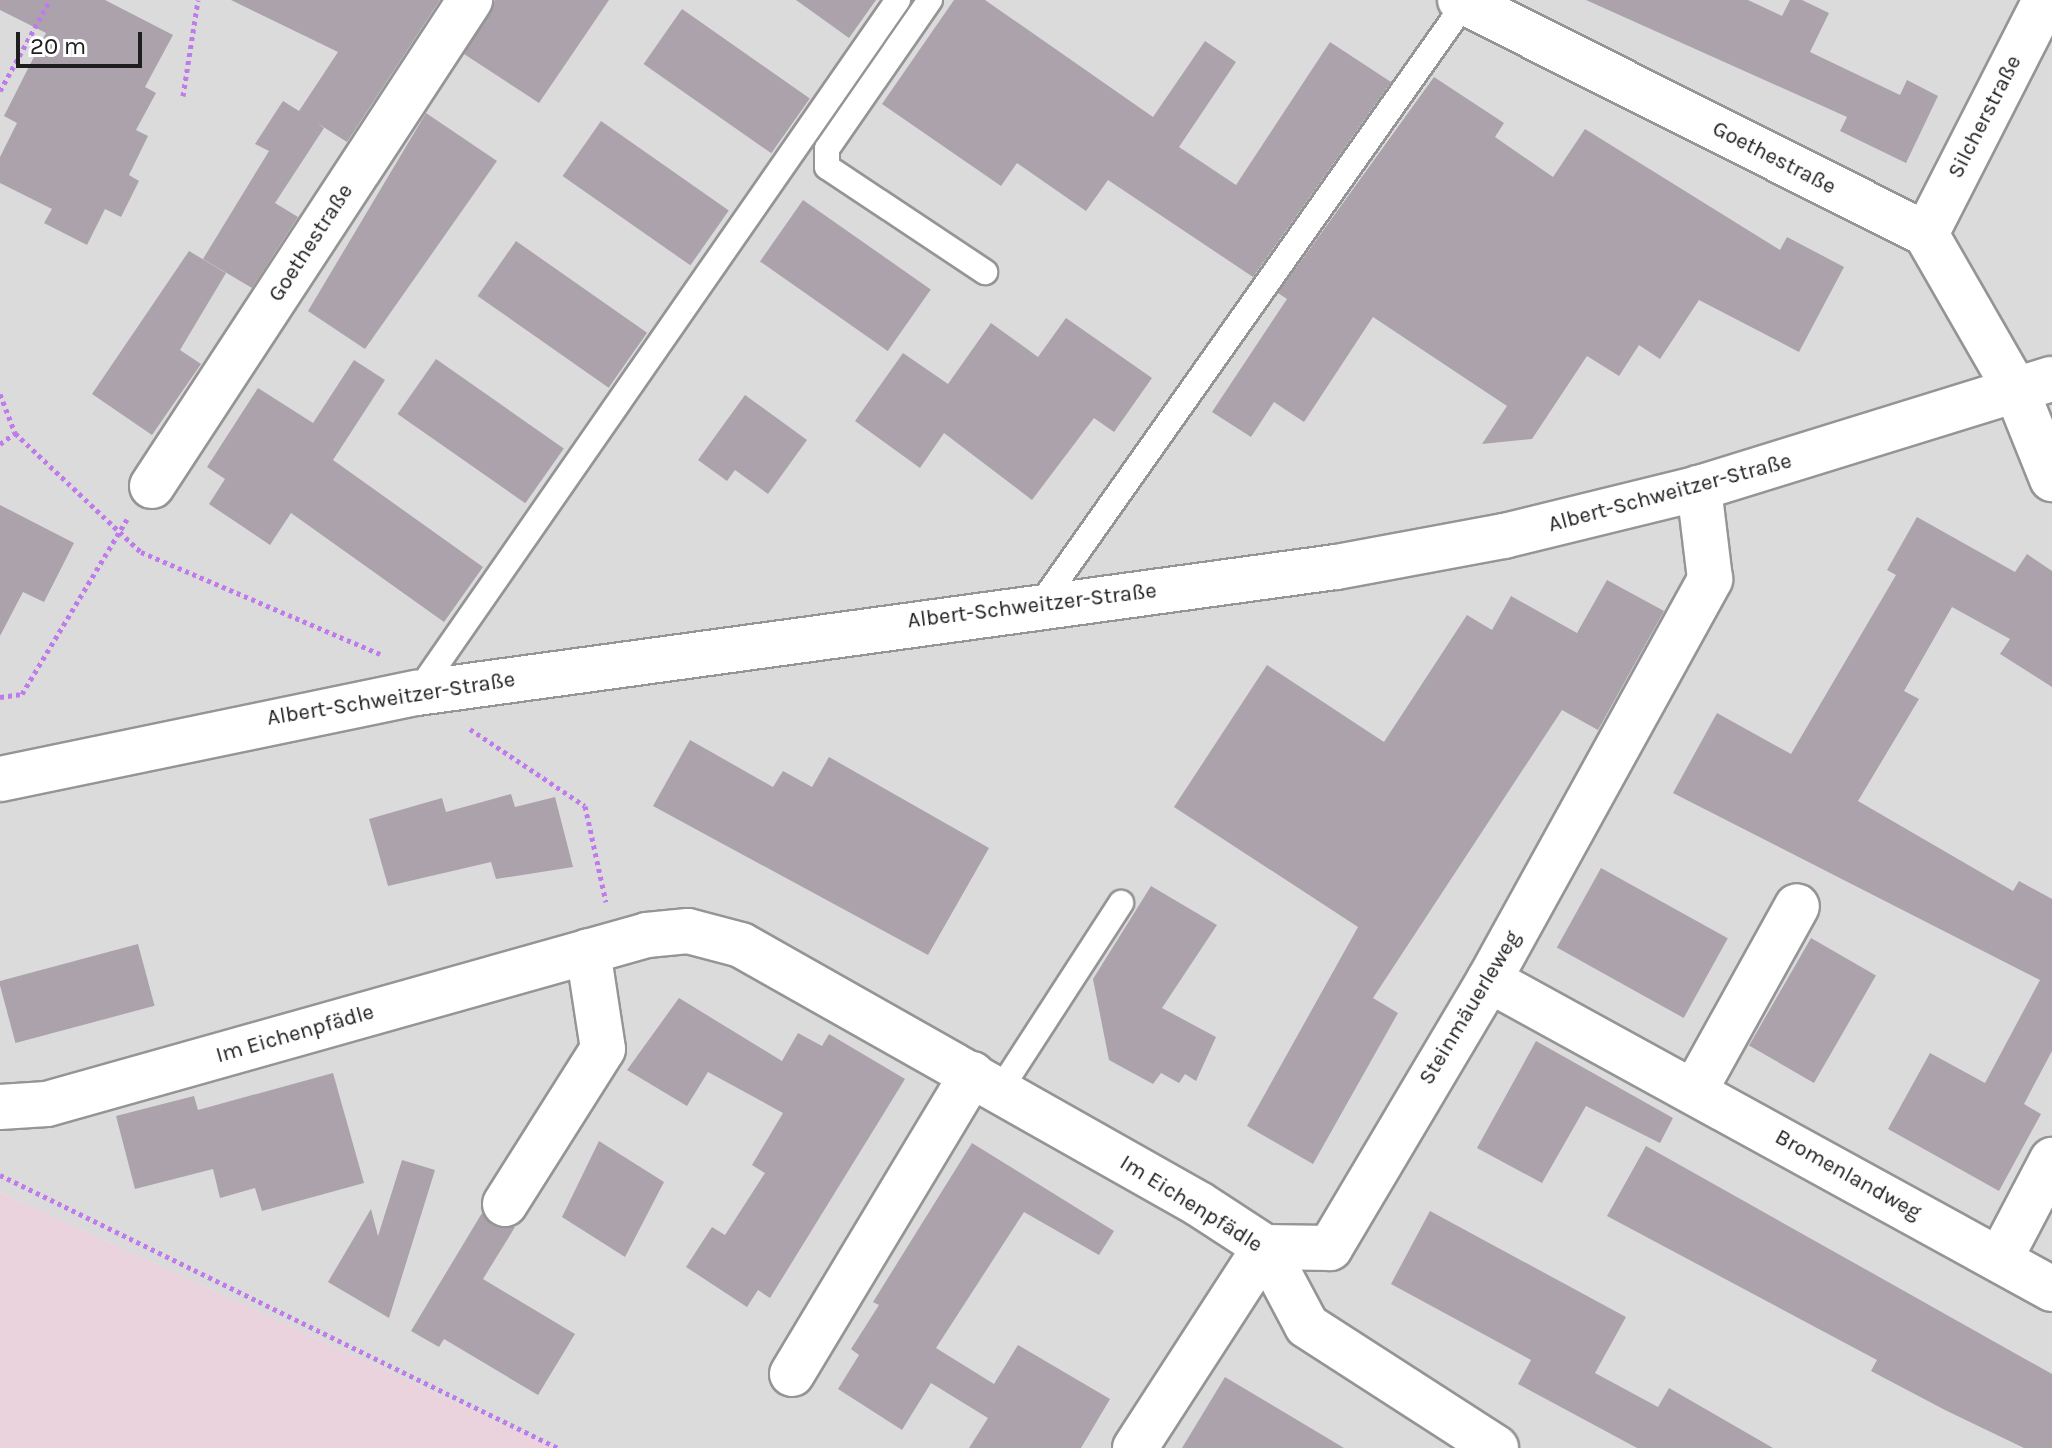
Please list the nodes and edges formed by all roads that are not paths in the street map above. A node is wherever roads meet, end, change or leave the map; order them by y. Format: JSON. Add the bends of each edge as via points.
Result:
{"nodes":[{"id":1,"x":470,"y":0,"type":"edge"},
{"id":2,"x":898,"y":0,"type":"edge"},
{"id":3,"x":930,"y":0,"type":"edge"},
{"id":4,"x":2045,"y":0,"type":"edge"},
{"id":5,"x":1462,"y":1,"type":"edge"},
{"id":6,"x":1926,"y":234,"type":"junction"},
{"id":7,"x":985,"y":272,"type":"dead end"},
{"id":8,"x":2034,"y":386,"type":"edge"},
{"id":9,"x":2052,"y":479,"type":"edge"},
{"id":10,"x":152,"y":486,"type":"road end"},
{"id":11,"x":1699,"y":488,"type":"junction"},
{"id":12,"x":1040,"y":605,"type":"junction"},
{"id":13,"x":417,"y":693,"type":"junction"},
{"id":14,"x":0,"y":779,"type":"edge"},
{"id":15,"x":1121,"y":903,"type":"dead end"},
{"id":16,"x":1797,"y":906,"type":"dead end"},
{"id":17,"x":588,"y":951,"type":"junction"},
{"id":18,"x":1489,"y":980,"type":"junction"},
{"id":19,"x":986,"y":1082,"type":"junction"},
{"id":20,"x":1695,"y":1090,"type":"junction"},
{"id":21,"x":0,"y":1107,"type":"edge"},
{"id":22,"x":2052,"y":1160,"type":"edge"},
{"id":23,"x":505,"y":1204,"type":"dead end"},
{"id":24,"x":1265,"y":1247,"type":"junction"},
{"id":25,"x":2000,"y":1259,"type":"junction"},
{"id":26,"x":2052,"y":1289,"type":"edge"},
{"id":27,"x":792,"y":1374,"type":"dead end"},
{"id":28,"x":1135,"y":1448,"type":"edge"},
{"id":29,"x":1496,"y":1448,"type":"edge"}],
"edges":[{"from":1,"to":10,"type":"street","name":"Goethestraße"},
{"from":2,"to":13,"type":"lane"},
{"from":3,"to":7,"type":"lane","via":[[827,149],[827,167]]},
{"from":4,"to":6,"type":"street","name":"Silcherstraße"},
{"from":5,"to":6,"type":"street","name":"Goethestraße"},
{"from":5,"to":12,"type":"lane"},
{"from":6,"to":8,"type":"street"},
{"from":8,"to":9,"type":"street"},
{"from":8,"to":11,"type":"street","name":"Albert-Schweitzer-Straße"},
{"from":11,"to":12,"type":"street","name":"Albert-Schweitzer-Straße","via":[[1504,536],[1336,567]]},
{"from":11,"to":18,"type":"street","name":"Steinmäuerleweg","via":[[1710,579]]},
{"from":12,"to":13,"type":"street","name":"Albert-Schweitzer-Straße"},
{"from":13,"to":14,"type":"street","name":"Albert-Schweitzer-Straße"},
{"from":15,"to":19,"type":"lane"},
{"from":16,"to":20,"type":"street"},
{"from":17,"to":19,"type":"street","name":"Im Eichenpfädle","via":[[688,931],[741,945]]},
{"from":17,"to":21,"type":"street","name":"Im Eichenpfädle","via":[[47,1104]]},
{"from":17,"to":23,"type":"street","via":[[603,1049]]},
{"from":18,"to":20,"type":"street","name":"Bromenlandweg"},
{"from":18,"to":24,"type":"street","name":"Steinmäuerleweg","via":[[1330,1248]]},
{"from":19,"to":24,"type":"street","name":"Im Eichenpfädle"},
{"from":19,"to":27,"type":"street"},
{"from":20,"to":25,"type":"street","name":"Bromenlandweg"},
{"from":22,"to":25,"type":"street"},
{"from":24,"to":28,"type":"street"},
{"from":24,"to":29,"type":"street","name":"Im Eichenpfädle","via":[[1307,1326]]},
{"from":25,"to":26,"type":"street","name":"Bromenlandweg"}]}
